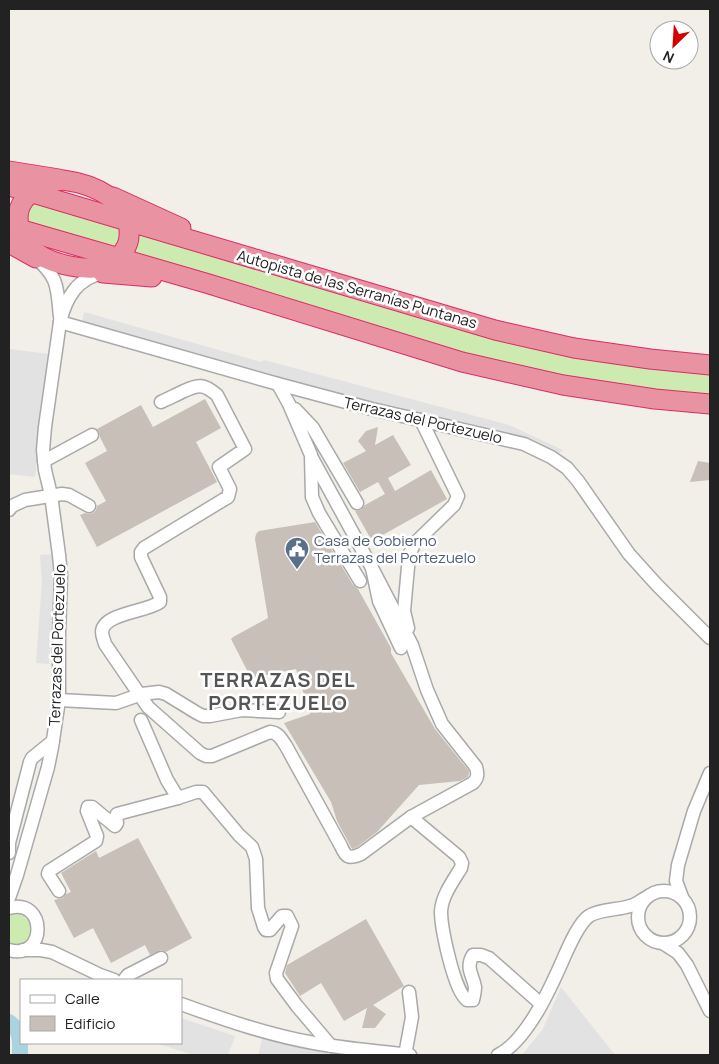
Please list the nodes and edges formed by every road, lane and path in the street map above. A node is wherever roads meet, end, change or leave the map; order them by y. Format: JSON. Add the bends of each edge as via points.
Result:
{"nodes":[{"id":1,"x":9,"y":171,"type":"edge"},
{"id":2,"x":73,"y":182,"type":"junction"},
{"id":3,"x":9,"y":186,"type":"edge"},
{"id":4,"x":100,"y":191,"type":"junction"},
{"id":5,"x":31,"y":192,"type":"junction"},
{"id":6,"x":128,"y":222,"type":"junction"},
{"id":7,"x":12,"y":233,"type":"edge"},
{"id":8,"x":227,"y":251,"type":"junction"},
{"id":9,"x":38,"y":256,"type":"junction"},
{"id":10,"x":107,"y":266,"type":"junction"},
{"id":11,"x":60,"y":320,"type":"junction"},
{"id":12,"x":710,"y":365,"type":"edge"},
{"id":13,"x":278,"y":384,"type":"junction"},
{"id":14,"x":161,"y":402,"type":"dead end"},
{"id":15,"x":289,"y":404,"type":"junction"},
{"id":16,"x":710,"y":404,"type":"edge"},
{"id":17,"x":421,"y":420,"type":"junction"},
{"id":18,"x":92,"y":435,"type":"dead end"},
{"id":19,"x":311,"y":455,"type":"junction"},
{"id":20,"x":44,"y":461,"type":"junction"},
{"id":21,"x":51,"y":495,"type":"junction"},
{"id":22,"x":357,"y":503,"type":"dead end"},
{"id":23,"x":89,"y":506,"type":"dead end"},
{"id":24,"x":9,"y":510,"type":"edge"},
{"id":25,"x":360,"y":581,"type":"dead end"},
{"id":26,"x":710,"y":638,"type":"edge"},
{"id":27,"x":407,"y":646,"type":"junction"},
{"id":28,"x":140,"y":695,"type":"junction"},
{"id":29,"x":59,"y":700,"type":"junction"},
{"id":30,"x":279,"y":712,"type":"dead end"},
{"id":31,"x":141,"y":720,"type":"dead end"},
{"id":32,"x":53,"y":741,"type":"junction"},
{"id":33,"x":710,"y":773,"type":"edge"},
{"id":34,"x":178,"y":798,"type":"junction"},
{"id":35,"x":411,"y":817,"type":"junction"},
{"id":36,"x":9,"y":853,"type":"edge"},
{"id":37,"x":9,"y":857,"type":"edge"},
{"id":38,"x":678,"y":866,"type":"junction"},
{"id":39,"x":18,"y":873,"type":"junction"},
{"id":40,"x":59,"y":891,"type":"dead end"},
{"id":41,"x":652,"y":894,"type":"junction"},
{"id":42,"x":682,"y":897,"type":"junction"},
{"id":43,"x":9,"y":898,"type":"edge"},
{"id":44,"x":9,"y":908,"type":"edge"},
{"id":45,"x":27,"y":910,"type":"junction"},
{"id":46,"x":607,"y":910,"type":"junction"},
{"id":47,"x":639,"y":925,"type":"junction"},
{"id":48,"x":38,"y":929,"type":"junction"},
{"id":49,"x":686,"y":933,"type":"junction"},
{"id":50,"x":664,"y":944,"type":"junction"},
{"id":51,"x":18,"y":950,"type":"edge"},
{"id":52,"x":52,"y":952,"type":"junction"},
{"id":53,"x":9,"y":958,"type":"edge"},
{"id":54,"x":161,"y":958,"type":"dead end"},
{"id":55,"x":687,"y":964,"type":"junction"},
{"id":56,"x":111,"y":979,"type":"edge"},
{"id":57,"x":125,"y":979,"type":"edge"},
{"id":58,"x":409,"y":992,"type":"dead end"},
{"id":59,"x":182,"y":1004,"type":"edge"},
{"id":60,"x":541,"y":1004,"type":"junction"},
{"id":61,"x":710,"y":1011,"type":"edge"},
{"id":62,"x":331,"y":1046,"type":"junction"},
{"id":63,"x":405,"y":1055,"type":"edge"},
{"id":64,"x":410,"y":1055,"type":"edge"},
{"id":65,"x":498,"y":1055,"type":"edge"}],
"edges":[{"from":1,"to":2,"type":"highway"},
{"from":2,"to":4,"type":"highway"},
{"from":2,"to":5,"type":"highway","via":[[54,181]]},
{"from":3,"to":5,"type":"highway","name":"Autopista de las Serranías Puntanas"},
{"from":4,"to":6,"type":"highway","via":[[117,202]]},
{"from":4,"to":8,"type":"highway"},
{"from":5,"to":6,"type":"highway","name":"Autopista de las Serranías Puntanas"},
{"from":5,"to":7,"type":"highway","via":[[19,209]]},
{"from":6,"to":8,"type":"highway","name":"Autopista de las Serranías Puntanas"},
{"from":6,"to":10,"type":"highway","via":[[128,244]]},
{"from":7,"to":9,"type":"highway"},
{"from":7,"to":10,"type":"highway"},
{"from":8,"to":12,"type":"highway","name":"Autopista de las Serranías Puntanas","via":[[549,343],[601,353]]},
{"from":9,"to":10,"type":"highway","via":[[87,268]]},
{"from":9,"to":11,"type":"street","name":"Terrazas del Portezuelo","via":[[56,282]]},
{"from":10,"to":11,"type":"street","name":"Terrazas del Portezuelo","via":[[79,284]]},
{"from":10,"to":16,"type":"highway","via":[[208,284],[487,368],[579,388]]},
{"from":11,"to":13,"type":"street","name":"Terrazas del Portezuelo"},
{"from":11,"to":20,"type":"street","name":"Terrazas del Portezuelo","via":[[44,433]]},
{"from":13,"to":15,"type":"street"},
{"from":13,"to":17,"type":"street","name":"Terrazas del Portezuelo"},
{"from":14,"to":28,"type":"street","via":[[195,386],[210,390],[217,396],[245,448],[219,467],[230,490],[228,497],[141,552],[160,602],[113,619],[103,629],[105,644]]},
{"from":15,"to":19,"type":"street"},
{"from":15,"to":22,"type":"street","via":[[313,428]]},
{"from":17,"to":26,"type":"street","name":"Terrazas del Portezuelo","via":[[524,444],[567,468],[630,554]]},
{"from":17,"to":27,"type":"street","via":[[458,496],[454,505],[414,544],[409,556],[404,611]]},
{"from":18,"to":20,"type":"street"},
{"from":19,"to":25,"type":"street","via":[[312,497]]},
{"from":19,"to":27,"type":"street","via":[[372,568],[379,601]]},
{"from":20,"to":21,"type":"street","name":"Terrazas del Portezuelo"},
{"from":21,"to":23,"type":"street","via":[[69,495]]},
{"from":21,"to":24,"type":"street","via":[[25,500]]},
{"from":21,"to":29,"type":"street","name":"Terrazas del Portezuelo","via":[[61,575]]},
{"from":27,"to":35,"type":"street","via":[[442,724],[478,774],[473,783]]},
{"from":28,"to":29,"type":"street","via":[[116,703]]},
{"from":28,"to":30,"type":"street","via":[[166,694],[204,716],[242,710]]},
{"from":28,"to":35,"type":"street","via":[[148,707],[206,756],[270,732],[279,735],[348,857],[361,854]]},
{"from":29,"to":32,"type":"street","name":"Terrazas del Portezuelo"},
{"from":31,"to":34,"type":"street"},
{"from":32,"to":36,"type":"street","via":[[30,762]]},
{"from":32,"to":39,"type":"street","name":"Terrazas del Portezuelo"},
{"from":33,"to":38,"type":"street","via":[[694,811]]},
{"from":34,"to":40,"type":"street","via":[[117,814],[115,826],[88,807],[96,841],[49,871]]},
{"from":34,"to":62,"type":"street","via":[[203,792],[252,847],[256,858],[258,908],[264,928],[270,930],[285,915],[290,918],[292,926],[276,973],[277,979]]},
{"from":35,"to":60,"type":"street","via":[[462,863],[444,897],[441,911],[450,964],[462,997],[473,1000],[475,985],[470,961],[473,955],[481,955]]},
{"from":37,"to":39,"type":"street"},
{"from":38,"to":41,"type":"street","via":[[667,882]]},
{"from":38,"to":42,"type":"street","via":[[676,881]]},
{"from":39,"to":43,"type":"street","name":"Terrazas del Portezuelo"},
{"from":39,"to":45,"type":"street","name":"Terrazas del Portezuelo","via":[[19,893]]},
{"from":41,"to":42,"type":"street","via":[[666,891]]},
{"from":41,"to":46,"type":"street","via":[[633,905]]},
{"from":41,"to":47,"type":"street","via":[[639,910]]},
{"from":42,"to":49,"type":"street","via":[[691,918]]},
{"from":44,"to":45,"type":"street"},
{"from":45,"to":48,"type":"street","name":"Terrazas del Portezuelo","via":[[37,921]]},
{"from":46,"to":47,"type":"street","via":[[628,916]]},
{"from":46,"to":60,"type":"street","via":[[589,916],[580,927]]},
{"from":47,"to":50,"type":"street","via":[[648,938]]},
{"from":48,"to":51,"type":"street","via":[[34,943]]},
{"from":48,"to":52,"type":"street","name":"Terrazas del Portezuelo"},
{"from":49,"to":50,"type":"street","via":[[672,943]]},
{"from":49,"to":55,"type":"street"},
{"from":50,"to":55,"type":"street","via":[[678,952]]},
{"from":51,"to":52,"type":"street"},
{"from":51,"to":53,"type":"street"},
{"from":52,"to":56,"type":"street"},
{"from":54,"to":57,"type":"street"},
{"from":55,"to":61,"type":"street"},
{"from":58,"to":63,"type":"street","via":[[412,1017]]},
{"from":59,"to":62,"type":"street","via":[[269,1033]]},
{"from":60,"to":65,"type":"street","via":[[513,1045]]},
{"from":62,"to":63,"type":"street"},
{"from":63,"to":64,"type":"street"}]}
